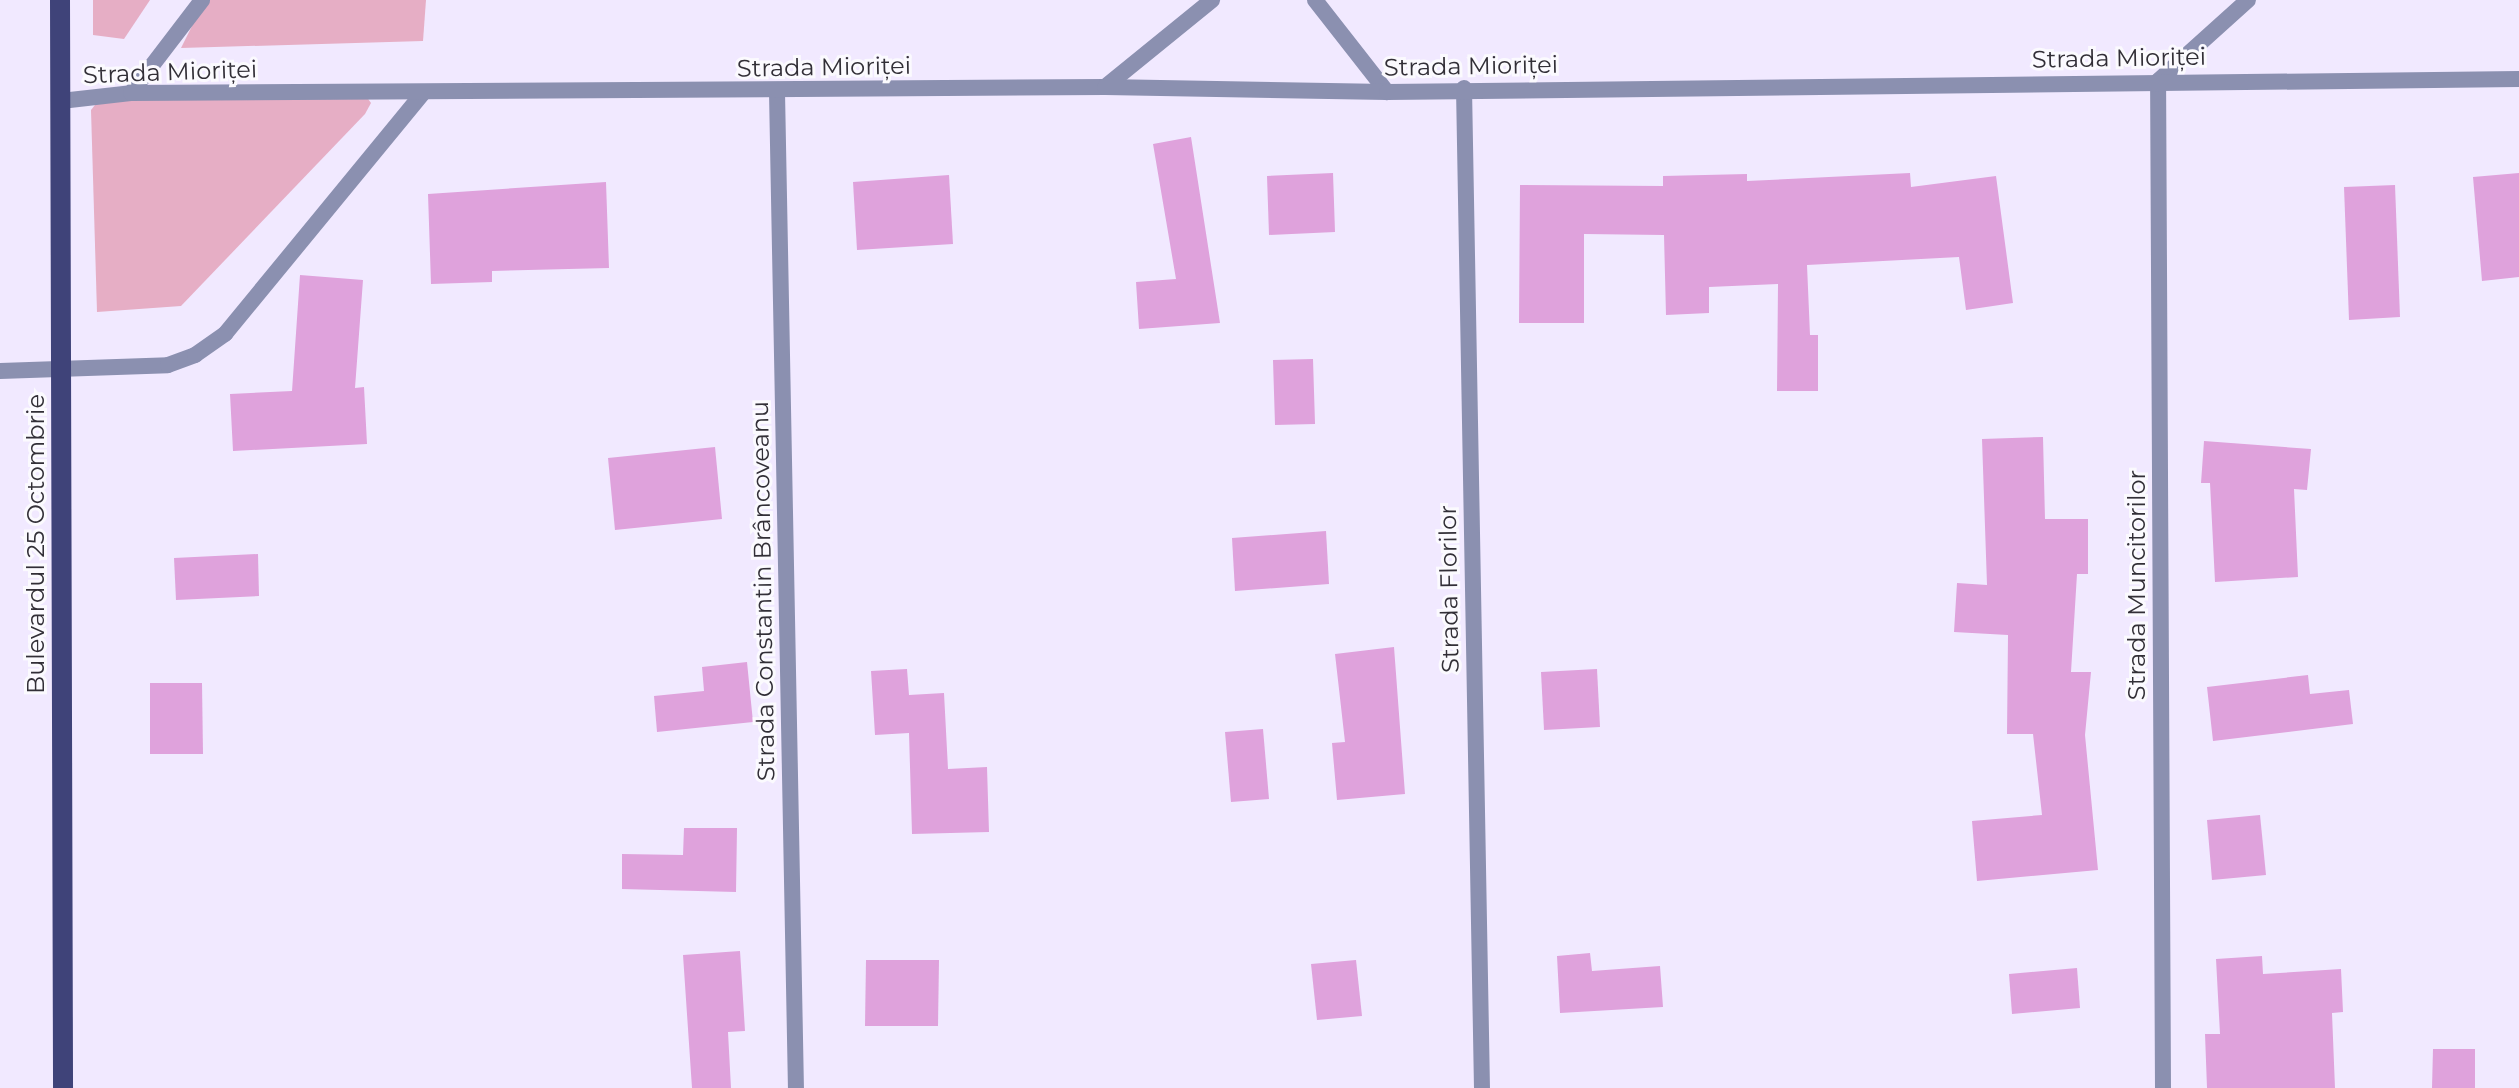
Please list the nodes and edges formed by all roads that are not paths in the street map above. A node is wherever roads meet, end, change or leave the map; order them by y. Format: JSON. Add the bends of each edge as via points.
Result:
{"nodes":[{"id":1,"x":60,"y":0,"type":"edge"},
{"id":2,"x":202,"y":0,"type":"edge"},
{"id":3,"x":1212,"y":0,"type":"edge"},
{"id":4,"x":1315,"y":0,"type":"edge"},
{"id":5,"x":2248,"y":0,"type":"edge"},
{"id":6,"x":2519,"y":79,"type":"edge"},
{"id":7,"x":2158,"y":81,"type":"junction"},
{"id":8,"x":1105,"y":87,"type":"junction"},
{"id":9,"x":1464,"y":88,"type":"junction"},
{"id":10,"x":424,"y":92,"type":"junction"},
{"id":11,"x":777,"y":92,"type":"junction"},
{"id":12,"x":1387,"y":92,"type":"junction"},
{"id":13,"x":131,"y":93,"type":"junction"},
{"id":14,"x":61,"y":101,"type":"junction"},
{"id":15,"x":0,"y":371,"type":"edge"},
{"id":16,"x":62,"y":373,"type":"junction"},
{"id":17,"x":63,"y":1088,"type":"edge"},
{"id":18,"x":796,"y":1088,"type":"edge"},
{"id":19,"x":1482,"y":1088,"type":"edge"},
{"id":20,"x":2163,"y":1088,"type":"edge"}],
"edges":[{"from":1,"to":14,"type":"main road","name":"Bulevardul 25 Octombrie"},
{"from":2,"to":13,"type":"street"},
{"from":3,"to":8,"type":"street"},
{"from":4,"to":12,"type":"street"},
{"from":5,"to":7,"type":"street"},
{"from":6,"to":7,"type":"street","name":"Strada Mioriței"},
{"from":7,"to":9,"type":"street","name":"Strada Mioriței"},
{"from":7,"to":20,"type":"street","name":"Strada Muncitorilor"},
{"from":8,"to":11,"type":"street","name":"Strada Mioriței"},
{"from":8,"to":12,"type":"street","name":"Strada Mioriței"},
{"from":9,"to":12,"type":"street","name":"Strada Mioriței"},
{"from":9,"to":19,"type":"street","name":"Strada Florilor"},
{"from":10,"to":11,"type":"street","name":"Strada Mioriței"},
{"from":10,"to":13,"type":"street","name":"Strada Mioriței"},
{"from":10,"to":16,"type":"street","via":[[225,334],[168,365]]},
{"from":11,"to":18,"type":"street","name":"Strada Constantin Brâncoveanu"},
{"from":13,"to":14,"type":"street","name":"Strada Mioriței"},
{"from":14,"to":16,"type":"main road","name":"Bulevardul 25 Octombrie"},
{"from":15,"to":16,"type":"street"},
{"from":16,"to":17,"type":"main road","name":"Bulevardul 25 Octombrie"}]}
